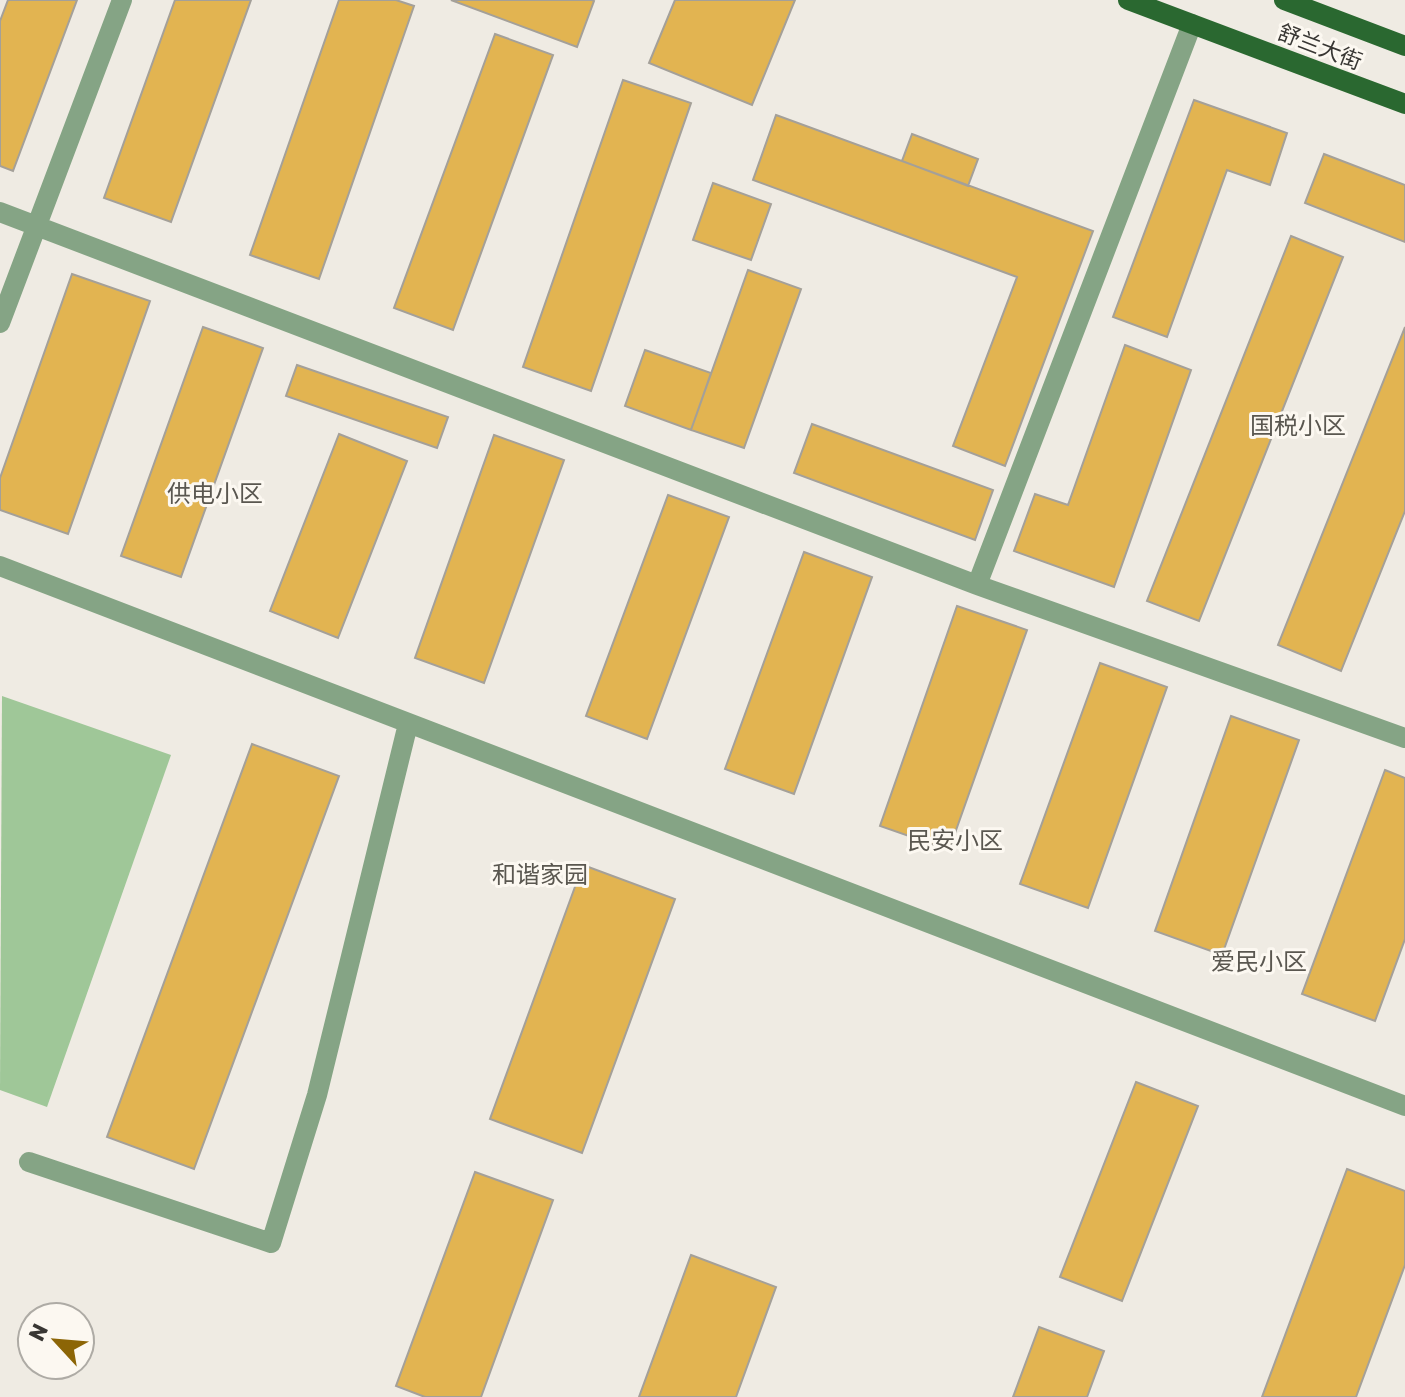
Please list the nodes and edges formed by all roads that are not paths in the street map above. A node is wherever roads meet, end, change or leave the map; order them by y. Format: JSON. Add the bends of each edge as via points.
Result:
{"nodes":[{"id":1,"x":122,"y":0,"type":"edge"},
{"id":2,"x":1128,"y":0,"type":"edge"},
{"id":3,"x":1284,"y":0,"type":"edge"},
{"id":4,"x":1192,"y":24,"type":"junction"},
{"id":5,"x":1405,"y":46,"type":"edge"},
{"id":6,"x":1405,"y":104,"type":"edge"},
{"id":7,"x":0,"y":212,"type":"edge"},
{"id":8,"x":38,"y":226,"type":"junction"},
{"id":9,"x":0,"y":323,"type":"edge"},
{"id":10,"x":0,"y":566,"type":"edge"},
{"id":11,"x":977,"y":585,"type":"junction"},
{"id":12,"x":408,"y":724,"type":"junction"},
{"id":13,"x":1405,"y":738,"type":"edge"},
{"id":14,"x":1405,"y":1106,"type":"edge"},
{"id":15,"x":29,"y":1162,"type":"dead end"}],
"edges":[{"from":1,"to":8,"type":"street"},
{"from":2,"to":4,"type":"main road","name":"舒兰大街"},
{"from":3,"to":5,"type":"main road","name":"舒兰大街"},
{"from":4,"to":6,"type":"main road","name":"舒兰大街"},
{"from":4,"to":11,"type":"street"},
{"from":7,"to":8,"type":"street"},
{"from":8,"to":9,"type":"street"},
{"from":8,"to":11,"type":"street"},
{"from":10,"to":12,"type":"street"},
{"from":11,"to":13,"type":"street"},
{"from":12,"to":14,"type":"street"},
{"from":12,"to":15,"type":"street","via":[[317,1095],[271,1243]]}]}
